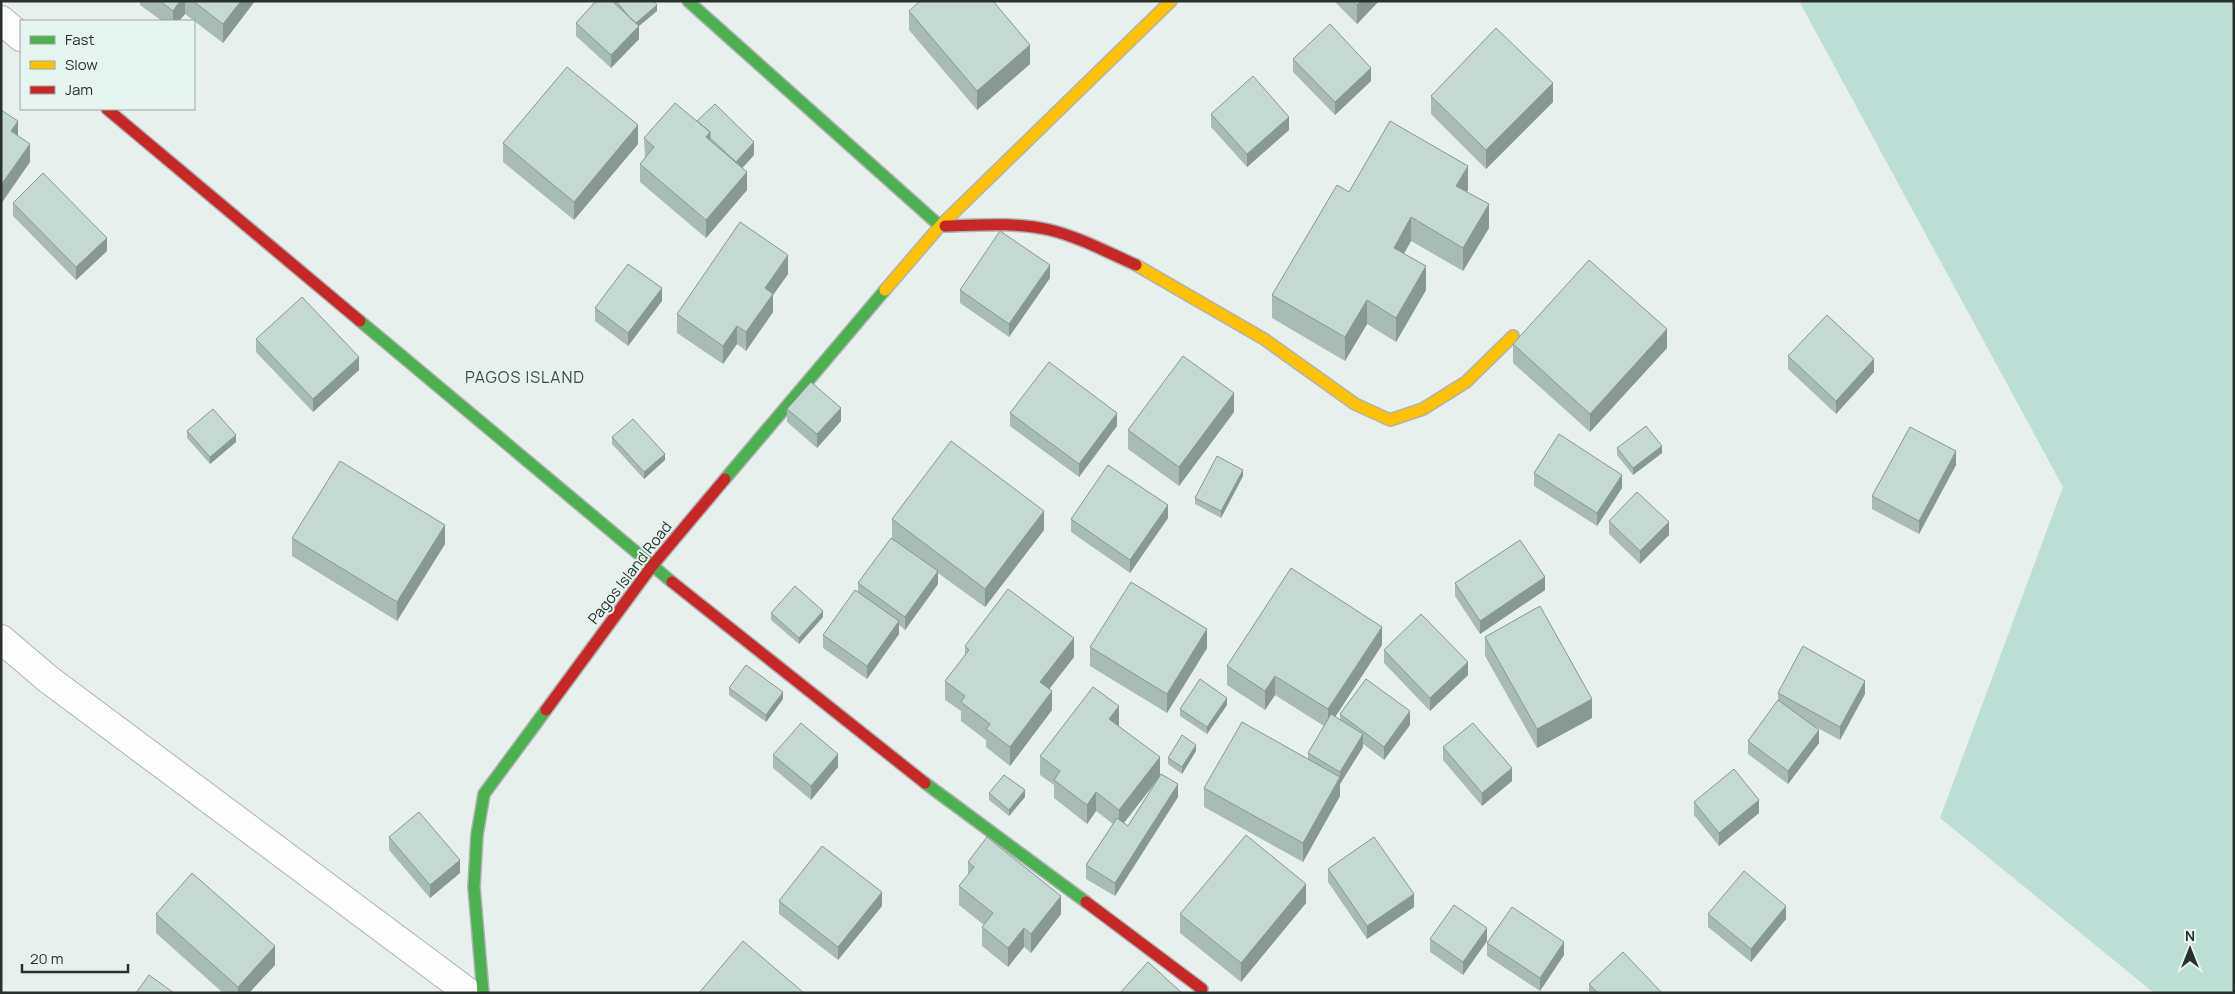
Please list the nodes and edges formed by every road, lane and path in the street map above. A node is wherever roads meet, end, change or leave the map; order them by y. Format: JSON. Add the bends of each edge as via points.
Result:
{"nodes":[{"id":1,"x":688,"y":1,"type":"edge"},
{"id":2,"x":1171,"y":1,"type":"edge"},
{"id":3,"x":1,"y":20,"type":"edge"},
{"id":4,"x":20,"y":36,"type":"edge"},
{"id":5,"x":108,"y":110,"type":"edge"},
{"id":6,"x":940,"y":226,"type":"junction"},
{"id":7,"x":1513,"y":336,"type":"dead end"},
{"id":8,"x":652,"y":566,"type":"junction"},
{"id":9,"x":1,"y":639,"type":"edge"},
{"id":10,"x":1202,"y":989,"type":"dead end"},
{"id":11,"x":469,"y":993,"type":"edge"},
{"id":12,"x":483,"y":993,"type":"edge"}],
"edges":[{"from":1,"to":6,"type":"street"},
{"from":2,"to":6,"type":"street","name":"Pagos Island Road"},
{"from":3,"to":4,"type":"street"},
{"from":5,"to":8,"type":"street"},
{"from":6,"to":7,"type":"street","via":[[998,224],[1050,230],[1089,244],[1147,270],[1264,339],[1355,404],[1390,420],[1423,410],[1466,382]]},
{"from":6,"to":8,"type":"street","name":"Pagos Island Road"},
{"from":8,"to":10,"type":"street","via":[[883,751]]},
{"from":8,"to":12,"type":"street","name":"Pagos Island Road","via":[[484,794],[477,835],[474,887]]},
{"from":9,"to":11,"type":"street","via":[[48,680]]}]}
